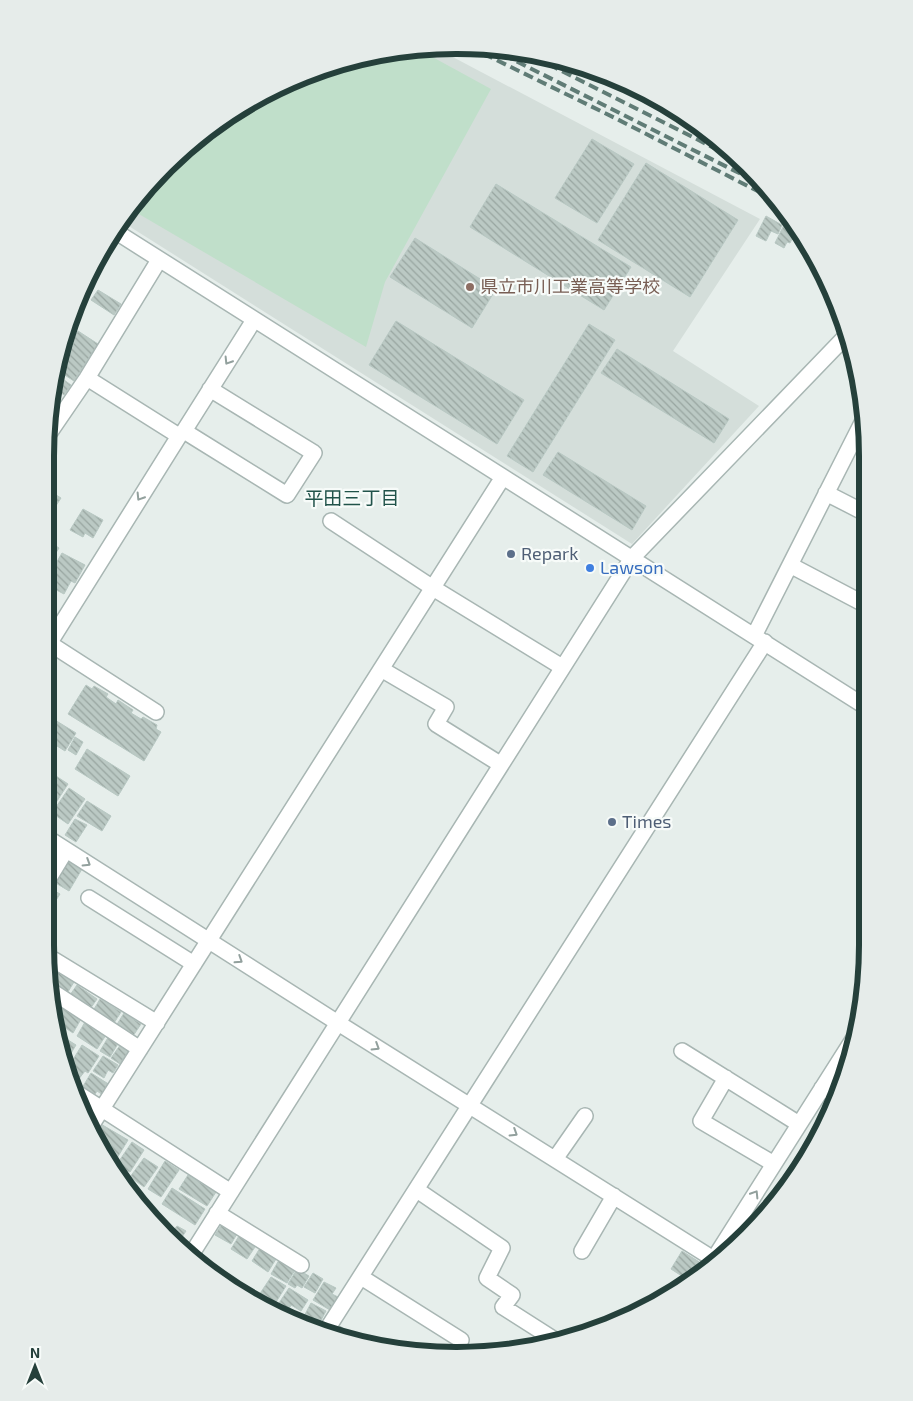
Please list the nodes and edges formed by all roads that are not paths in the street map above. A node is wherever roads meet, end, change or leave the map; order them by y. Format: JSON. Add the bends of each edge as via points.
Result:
{"nodes":[{"id":1,"x":121,"y":235,"type":"edge"},
{"id":2,"x":159,"y":260,"type":"junction"},
{"id":3,"x":254,"y":320,"type":"junction"},
{"id":4,"x":842,"y":340,"type":"edge"},
{"id":5,"x":87,"y":378,"type":"junction"},
{"id":6,"x":210,"y":389,"type":"junction"},
{"id":7,"x":55,"y":424,"type":"edge"},
{"id":8,"x":858,"y":431,"type":"edge"},
{"id":9,"x":181,"y":434,"type":"junction"},
{"id":10,"x":503,"y":477,"type":"junction"},
{"id":11,"x":826,"y":493,"type":"junction"},
{"id":12,"x":859,"y":510,"type":"edge"},
{"id":13,"x":331,"y":521,"type":"dead end"},
{"id":14,"x":632,"y":558,"type":"junction"},
{"id":15,"x":790,"y":564,"type":"junction"},
{"id":16,"x":432,"y":588,"type":"junction"},
{"id":17,"x":859,"y":601,"type":"edge"},
{"id":18,"x":54,"y":635,"type":"edge"},
{"id":19,"x":759,"y":639,"type":"junction"},
{"id":20,"x":54,"y":649,"type":"edge"},
{"id":21,"x":562,"y":667,"type":"junction"},
{"id":22,"x":381,"y":669,"type":"junction"},
{"id":23,"x":859,"y":703,"type":"edge"},
{"id":24,"x":156,"y":712,"type":"dead end"},
{"id":25,"x":500,"y":764,"type":"junction"},
{"id":26,"x":54,"y":842,"type":"edge"},
{"id":27,"x":66,"y":850,"type":"junction"},
{"id":28,"x":54,"y":870,"type":"edge"},
{"id":29,"x":89,"y":898,"type":"dead end"},
{"id":30,"x":209,"y":940,"type":"junction"},
{"id":31,"x":54,"y":960,"type":"dead end"},
{"id":32,"x":194,"y":964,"type":"junction"},
{"id":33,"x":57,"y":994,"type":"edge"},
{"id":34,"x":157,"y":1023,"type":"junction"},
{"id":35,"x":338,"y":1023,"type":"junction"},
{"id":36,"x":140,"y":1049,"type":"junction"},
{"id":37,"x":682,"y":1051,"type":"dead end"},
{"id":38,"x":845,"y":1052,"type":"edge"},
{"id":39,"x":726,"y":1078,"type":"junction"},
{"id":40,"x":822,"y":1088,"type":"junction"},
{"id":41,"x":831,"y":1093,"type":"edge"},
{"id":42,"x":83,"y":1097,"type":"edge"},
{"id":43,"x":471,"y":1105,"type":"junction"},
{"id":44,"x":102,"y":1110,"type":"junction"},
{"id":45,"x":585,"y":1116,"type":"dead end"},
{"id":46,"x":94,"y":1121,"type":"edge"},
{"id":47,"x":799,"y":1124,"type":"junction"},
{"id":48,"x":555,"y":1159,"type":"junction"},
{"id":49,"x":774,"y":1164,"type":"junction"},
{"id":50,"x":417,"y":1190,"type":"junction"},
{"id":51,"x":231,"y":1192,"type":"junction"},
{"id":52,"x":614,"y":1196,"type":"junction"},
{"id":53,"x":217,"y":1214,"type":"junction"},
{"id":54,"x":722,"y":1247,"type":"edge"},
{"id":55,"x":194,"y":1250,"type":"edge"},
{"id":56,"x":582,"y":1250,"type":"dead end"},
{"id":57,"x":709,"y":1258,"type":"edge"},
{"id":58,"x":301,"y":1265,"type":"dead end"},
{"id":59,"x":361,"y":1277,"type":"junction"},
{"id":60,"x":329,"y":1327,"type":"edge"},
{"id":61,"x":550,"y":1337,"type":"edge"},
{"id":62,"x":461,"y":1340,"type":"dead end"}],
"edges":[{"from":1,"to":2,"type":"street"},
{"from":2,"to":3,"type":"street"},
{"from":2,"to":5,"type":"street"},
{"from":3,"to":6,"type":"street","one_way":true},
{"from":3,"to":10,"type":"street"},
{"from":4,"to":14,"type":"street"},
{"from":5,"to":7,"type":"street"},
{"from":5,"to":9,"type":"street"},
{"from":6,"to":9,"type":"street"},
{"from":6,"to":9,"type":"street","via":[[314,453],[288,495]]},
{"from":8,"to":11,"type":"street"},
{"from":9,"to":18,"type":"street","one_way":true},
{"from":10,"to":14,"type":"street"},
{"from":10,"to":16,"type":"street"},
{"from":11,"to":12,"type":"street"},
{"from":11,"to":15,"type":"street"},
{"from":13,"to":16,"type":"street"},
{"from":14,"to":19,"type":"street"},
{"from":14,"to":21,"type":"street"},
{"from":15,"to":17,"type":"street"},
{"from":15,"to":19,"type":"street"},
{"from":16,"to":21,"type":"street"},
{"from":16,"to":22,"type":"street"},
{"from":19,"to":23,"type":"street"},
{"from":19,"to":43,"type":"street"},
{"from":20,"to":24,"type":"street"},
{"from":21,"to":25,"type":"street"},
{"from":22,"to":25,"type":"street","via":[[446,706],[436,724]]},
{"from":22,"to":30,"type":"street"},
{"from":25,"to":35,"type":"street"},
{"from":26,"to":27,"type":"street"},
{"from":27,"to":28,"type":"street"},
{"from":27,"to":30,"type":"street","one_way":true},
{"from":29,"to":32,"type":"street"},
{"from":30,"to":32,"type":"street"},
{"from":30,"to":35,"type":"street","one_way":true},
{"from":31,"to":34,"type":"street"},
{"from":32,"to":34,"type":"street"},
{"from":33,"to":36,"type":"street"},
{"from":34,"to":36,"type":"street"},
{"from":35,"to":43,"type":"street","one_way":true},
{"from":35,"to":51,"type":"street"},
{"from":36,"to":44,"type":"street"},
{"from":37,"to":39,"type":"street"},
{"from":38,"to":40,"type":"street"},
{"from":39,"to":47,"type":"street"},
{"from":39,"to":49,"type":"street","via":[[701,1121]]},
{"from":40,"to":41,"type":"street"},
{"from":40,"to":47,"type":"street"},
{"from":42,"to":44,"type":"street"},
{"from":43,"to":48,"type":"street","one_way":true},
{"from":43,"to":50,"type":"street"},
{"from":44,"to":46,"type":"street"},
{"from":44,"to":51,"type":"street"},
{"from":45,"to":48,"type":"street"},
{"from":47,"to":49,"type":"street"},
{"from":48,"to":52,"type":"street"},
{"from":54,"to":49,"type":"street","one_way":true},
{"from":50,"to":59,"type":"street"},
{"from":50,"to":61,"type":"street","via":[[502,1248],[487,1278],[512,1295],[503,1307]]},
{"from":51,"to":53,"type":"street"},
{"from":52,"to":56,"type":"street"},
{"from":52,"to":57,"type":"street"},
{"from":53,"to":55,"type":"street"},
{"from":53,"to":58,"type":"street"},
{"from":59,"to":60,"type":"street"},
{"from":59,"to":62,"type":"street"}]}
